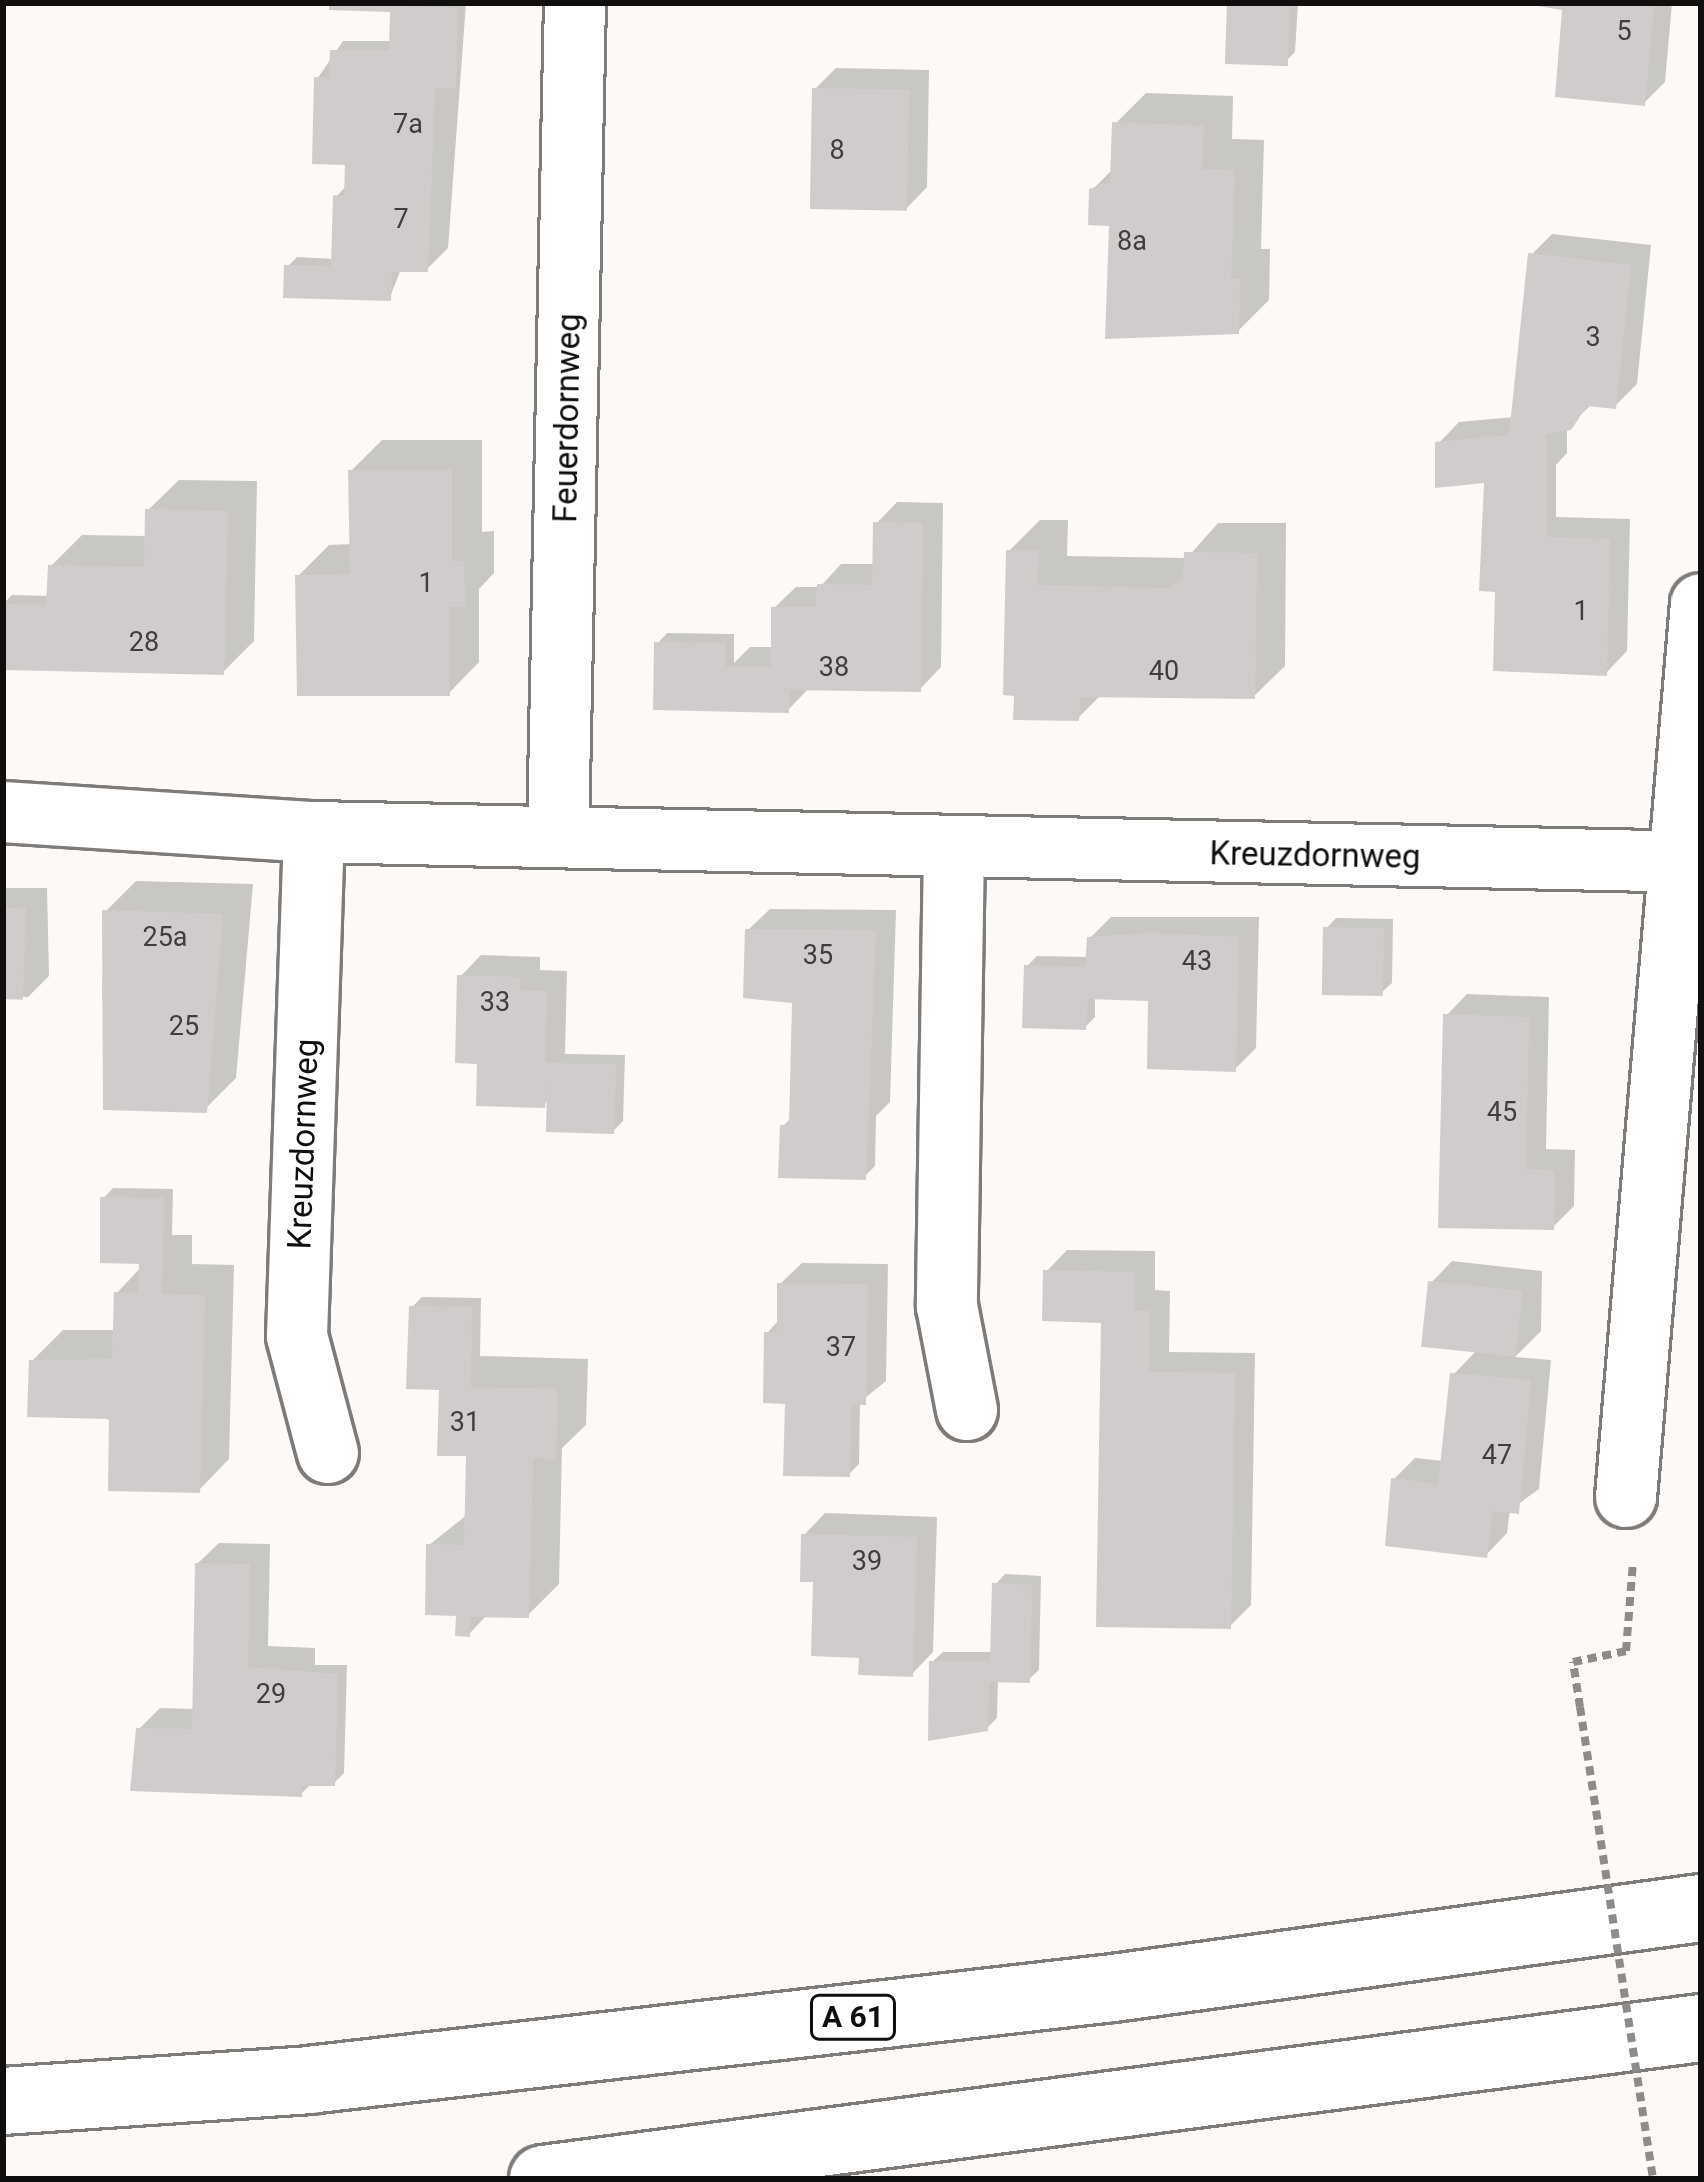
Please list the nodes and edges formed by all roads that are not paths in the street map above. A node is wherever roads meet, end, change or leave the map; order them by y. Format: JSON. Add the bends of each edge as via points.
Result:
{"nodes":[{"id":1,"x":575,"y":3,"type":"edge"},
{"id":2,"x":1701,"y":604,"type":"edge"},
{"id":3,"x":3,"y":812,"type":"edge"},
{"id":4,"x":314,"y":832,"type":"junction"},
{"id":5,"x":558,"y":833,"type":"junction"},
{"id":6,"x":954,"y":847,"type":"junction"},
{"id":7,"x":1689,"y":862,"type":"edge"},
{"id":8,"x":967,"y":1410,"type":"dead end"},
{"id":9,"x":328,"y":1453,"type":"dead end"},
{"id":10,"x":1625,"y":1497,"type":"road end"},
{"id":11,"x":1701,"y":1908,"type":"edge"},
{"id":12,"x":1701,"y":2028,"type":"edge"},
{"id":13,"x":3,"y":2101,"type":"edge"},
{"id":14,"x":543,"y":2179,"type":"edge"}],
"edges":[{"from":1,"to":5,"type":"street","name":"Feuerdornweg"},
{"from":2,"to":7,"type":"street"},
{"from":3,"to":4,"type":"street","name":"Kreuzdornweg"},
{"from":4,"to":5,"type":"street","name":"Kreuzdornweg"},
{"from":4,"to":9,"type":"street","name":"Kreuzdornweg","via":[[297,1336]]},
{"from":5,"to":6,"type":"street","name":"Kreuzdornweg"},
{"from":6,"to":7,"type":"street","name":"Kreuzdornweg"},
{"from":6,"to":8,"type":"street","via":[[946,1306]]},
{"from":7,"to":10,"type":"street"},
{"from":11,"to":13,"type":"highway","number":"A 61","via":[[1114,1988],[308,2080]]},
{"from":12,"to":14,"type":"highway"}]}
